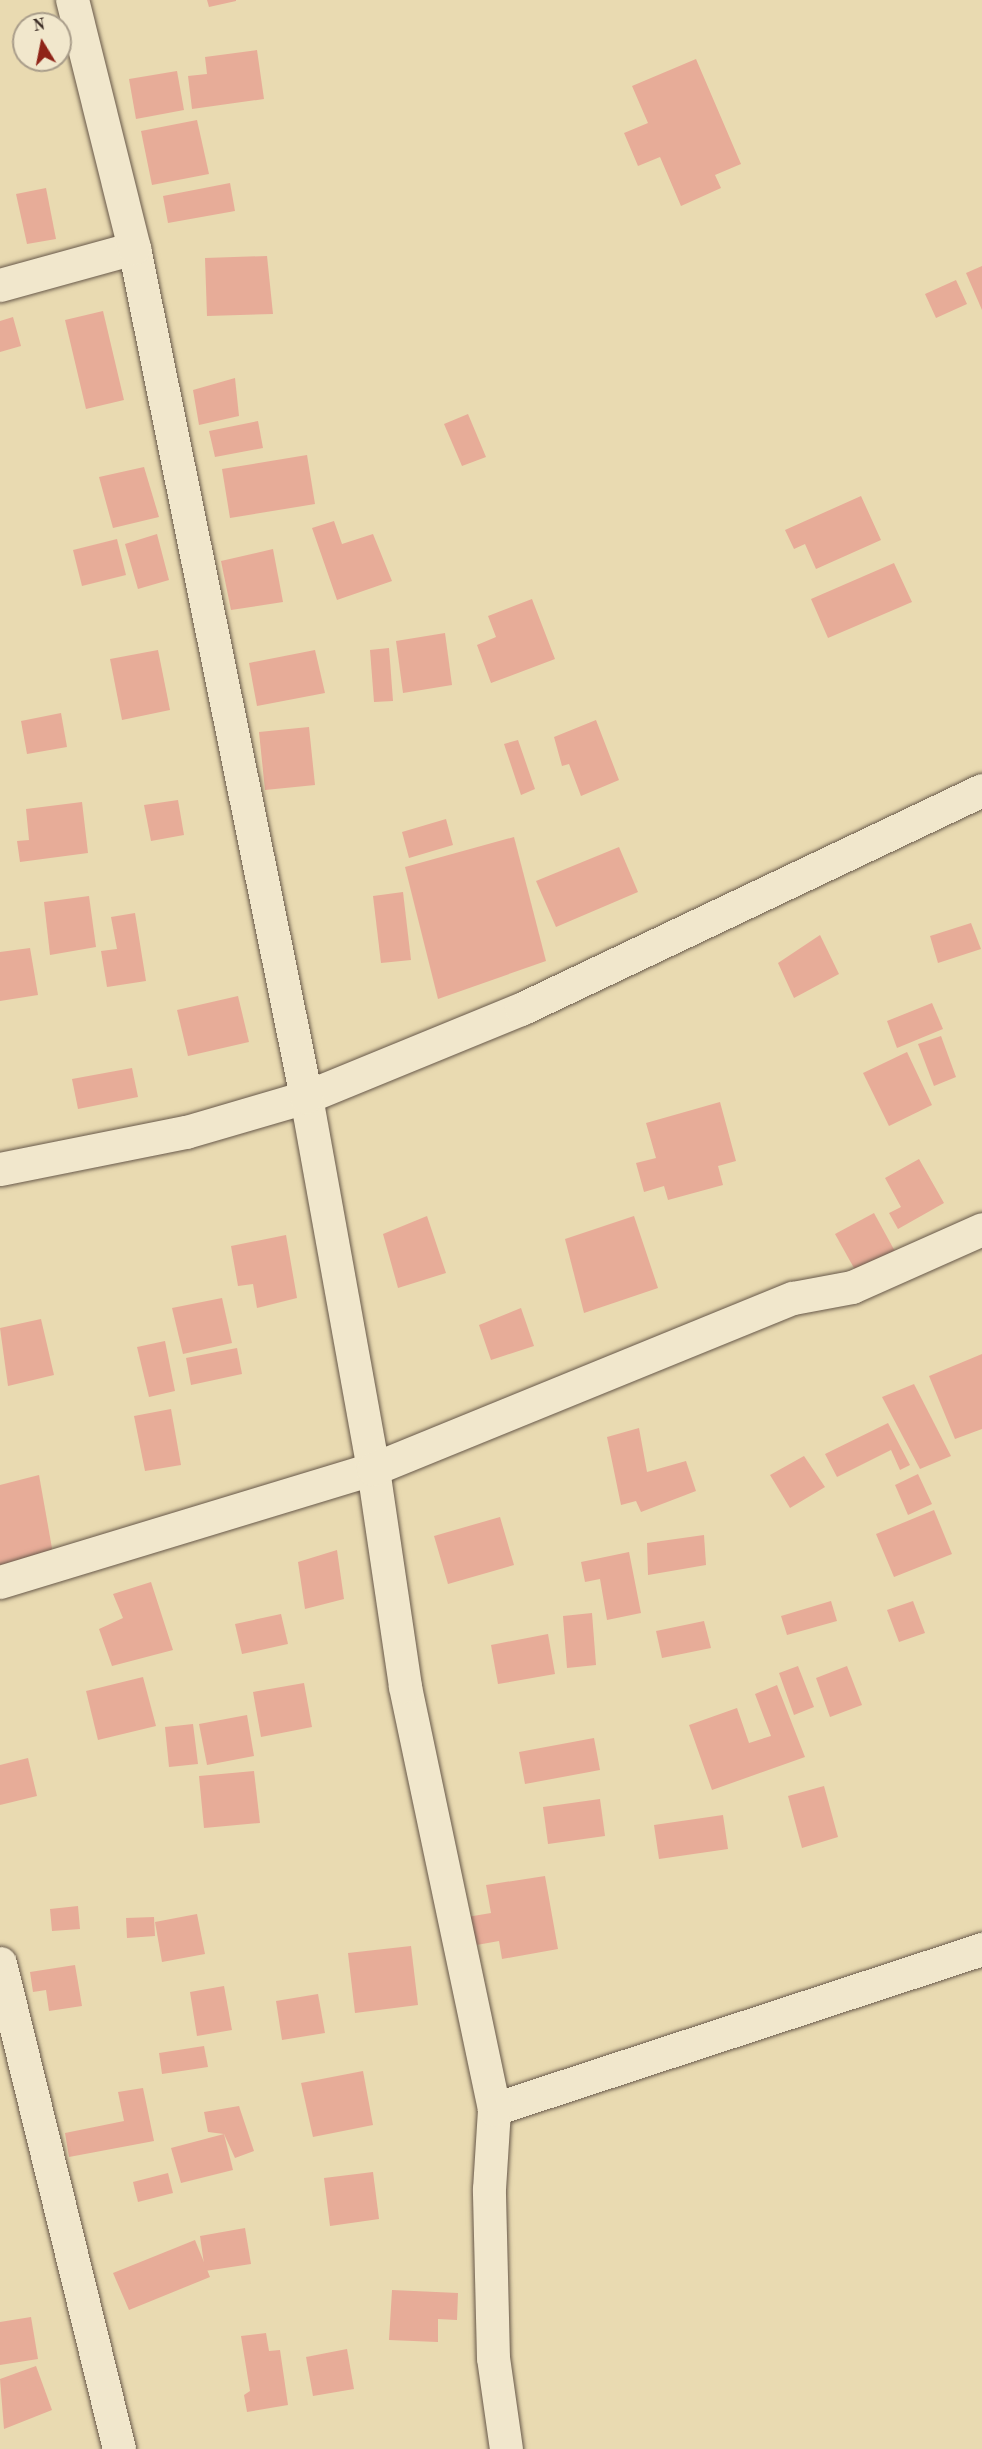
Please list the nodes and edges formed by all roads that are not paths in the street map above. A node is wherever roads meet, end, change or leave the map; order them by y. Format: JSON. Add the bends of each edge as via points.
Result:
{"nodes":[{"id":1,"x":72,"y":0,"type":"edge"},
{"id":2,"x":134,"y":248,"type":"junction"},
{"id":3,"x":0,"y":285,"type":"edge"},
{"id":4,"x":982,"y":790,"type":"edge"},
{"id":5,"x":306,"y":1098,"type":"junction"},
{"id":6,"x":0,"y":1169,"type":"edge"},
{"id":7,"x":982,"y":1229,"type":"edge"},
{"id":8,"x":373,"y":1469,"type":"junction"},
{"id":9,"x":0,"y":1582,"type":"edge"},
{"id":10,"x":982,"y":1949,"type":"edge"},
{"id":11,"x":0,"y":1963,"type":"edge"},
{"id":12,"x":494,"y":2109,"type":"junction"},
{"id":13,"x":119,"y":2449,"type":"edge"},
{"id":14,"x":506,"y":2449,"type":"edge"}],
"edges":[{"from":1,"to":2,"type":"street"},
{"from":2,"to":3,"type":"street"},
{"from":2,"to":5,"type":"street"},
{"from":4,"to":5,"type":"street","via":[[521,1009]]},
{"from":5,"to":6,"type":"street","via":[[186,1132]]},
{"from":5,"to":8,"type":"street"},
{"from":7,"to":8,"type":"street","via":[[852,1287],[793,1298]]},
{"from":8,"to":9,"type":"street"},
{"from":8,"to":12,"type":"street","via":[[405,1686]]},
{"from":10,"to":12,"type":"street"},
{"from":11,"to":13,"type":"street"},
{"from":12,"to":14,"type":"street","via":[[489,2189],[493,2358]]}]}
